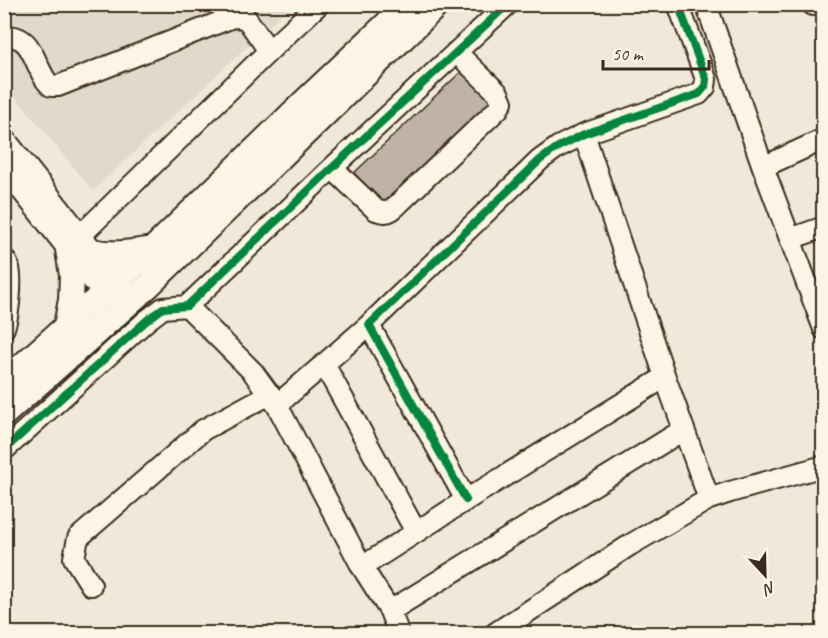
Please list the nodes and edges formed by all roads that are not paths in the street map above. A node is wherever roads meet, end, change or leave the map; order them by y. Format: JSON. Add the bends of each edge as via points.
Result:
{"nodes":[{"id":1,"x":320,"y":4,"type":"edge"},
{"id":2,"x":408,"y":4,"type":"edge"},
{"id":3,"x":438,"y":4,"type":"edge"},
{"id":4,"x":508,"y":4,"type":"edge"},
{"id":5,"x":678,"y":4,"type":"edge"},
{"id":6,"x":706,"y":4,"type":"edge"},
{"id":7,"x":247,"y":11,"type":"edge"},
{"id":8,"x":4,"y":37,"type":"edge"},
{"id":9,"x":269,"y":51,"type":"junction"},
{"id":10,"x":456,"y":52,"type":"junction"},
{"id":11,"x":584,"y":135,"type":"junction"},
{"id":12,"x":4,"y":138,"type":"edge"},
{"id":13,"x":822,"y":146,"type":"edge"},
{"id":14,"x":763,"y":167,"type":"junction"},
{"id":15,"x":4,"y":168,"type":"edge"},
{"id":16,"x":332,"y":168,"type":"junction"},
{"id":17,"x":824,"y":227,"type":"edge"},
{"id":18,"x":790,"y":239,"type":"junction"},
{"id":19,"x":80,"y":246,"type":"junction"},
{"id":20,"x":153,"y":249,"type":"junction"},
{"id":21,"x":4,"y":259,"type":"edge"},
{"id":22,"x":109,"y":288,"type":"junction"},
{"id":23,"x":7,"y":304,"type":"edge"},
{"id":24,"x":125,"y":306,"type":"junction"},
{"id":25,"x":187,"y":306,"type":"junction"},
{"id":26,"x":369,"y":325,"type":"junction"},
{"id":27,"x":66,"y":326,"type":"junction"},
{"id":28,"x":4,"y":328,"type":"edge"},
{"id":29,"x":824,"y":329,"type":"edge"},
{"id":30,"x":324,"y":364,"type":"junction"},
{"id":31,"x":665,"y":377,"type":"junction"},
{"id":32,"x":4,"y":382,"type":"edge"},
{"id":33,"x":273,"y":400,"type":"junction"},
{"id":34,"x":4,"y":414,"type":"edge"},
{"id":35,"x":683,"y":430,"type":"junction"},
{"id":36,"x":4,"y":450,"type":"edge"},
{"id":37,"x":824,"y":466,"type":"edge"},
{"id":38,"x":709,"y":499,"type":"junction"},
{"id":39,"x":466,"y":500,"type":"junction"},
{"id":40,"x":416,"y":532,"type":"junction"},
{"id":41,"x":362,"y":567,"type":"junction"},
{"id":42,"x":91,"y":585,"type":"dead end"},
{"id":43,"x":390,"y":611,"type":"junction"},
{"id":44,"x":399,"y":633,"type":"edge"},
{"id":45,"x":494,"y":633,"type":"edge"}],
"edges":[{"from":1,"to":9,"type":"street"},
{"from":2,"to":20,"type":"main road"},
{"from":3,"to":24,"type":"main road"},
{"from":4,"to":10,"type":"street"},
{"from":5,"to":11,"type":"street","via":[[706,79],[705,87],[699,94]]},
{"from":6,"to":14,"type":"street"},
{"from":7,"to":8,"type":"street","via":[[58,86],[47,82],[21,38]]},
{"from":7,"to":9,"type":"street"},
{"from":9,"to":19,"type":"street"},
{"from":10,"to":16,"type":"street"},
{"from":10,"to":16,"type":"street","via":[[498,93],[502,102],[395,207],[384,213],[376,210]]},
{"from":11,"to":26,"type":"street","via":[[540,160]]},
{"from":11,"to":31,"type":"street"},
{"from":12,"to":19,"type":"street"},
{"from":13,"to":14,"type":"street"},
{"from":14,"to":18,"type":"street"},
{"from":15,"to":19,"type":"street"},
{"from":16,"to":25,"type":"street"},
{"from":17,"to":18,"type":"street"},
{"from":18,"to":29,"type":"street"},
{"from":19,"to":20,"type":"main road","via":[[104,254]]},
{"from":19,"to":22,"type":"street"},
{"from":19,"to":27,"type":"main road"},
{"from":20,"to":22,"type":"main road"},
{"from":21,"to":23,"type":"street","via":[[9,266]]},
{"from":22,"to":24,"type":"street"},
{"from":22,"to":27,"type":"main road"},
{"from":23,"to":28,"type":"street"},
{"from":24,"to":34,"type":"main road"},
{"from":25,"to":33,"type":"street","via":[[253,372]]},
{"from":25,"to":36,"type":"street","via":[[163,308],[146,321]]},
{"from":26,"to":30,"type":"street"},
{"from":26,"to":39,"type":"street"},
{"from":27,"to":32,"type":"main road"},
{"from":30,"to":33,"type":"street"},
{"from":30,"to":40,"type":"street"},
{"from":31,"to":35,"type":"street"},
{"from":31,"to":39,"type":"street"},
{"from":33,"to":41,"type":"street"},
{"from":33,"to":42,"type":"street","via":[[203,430],[78,538],[74,558]]},
{"from":35,"to":38,"type":"street"},
{"from":35,"to":43,"type":"street"},
{"from":37,"to":38,"type":"street"},
{"from":38,"to":45,"type":"street"},
{"from":39,"to":40,"type":"street"},
{"from":40,"to":41,"type":"street"},
{"from":41,"to":43,"type":"street"},
{"from":43,"to":44,"type":"street"}]}
